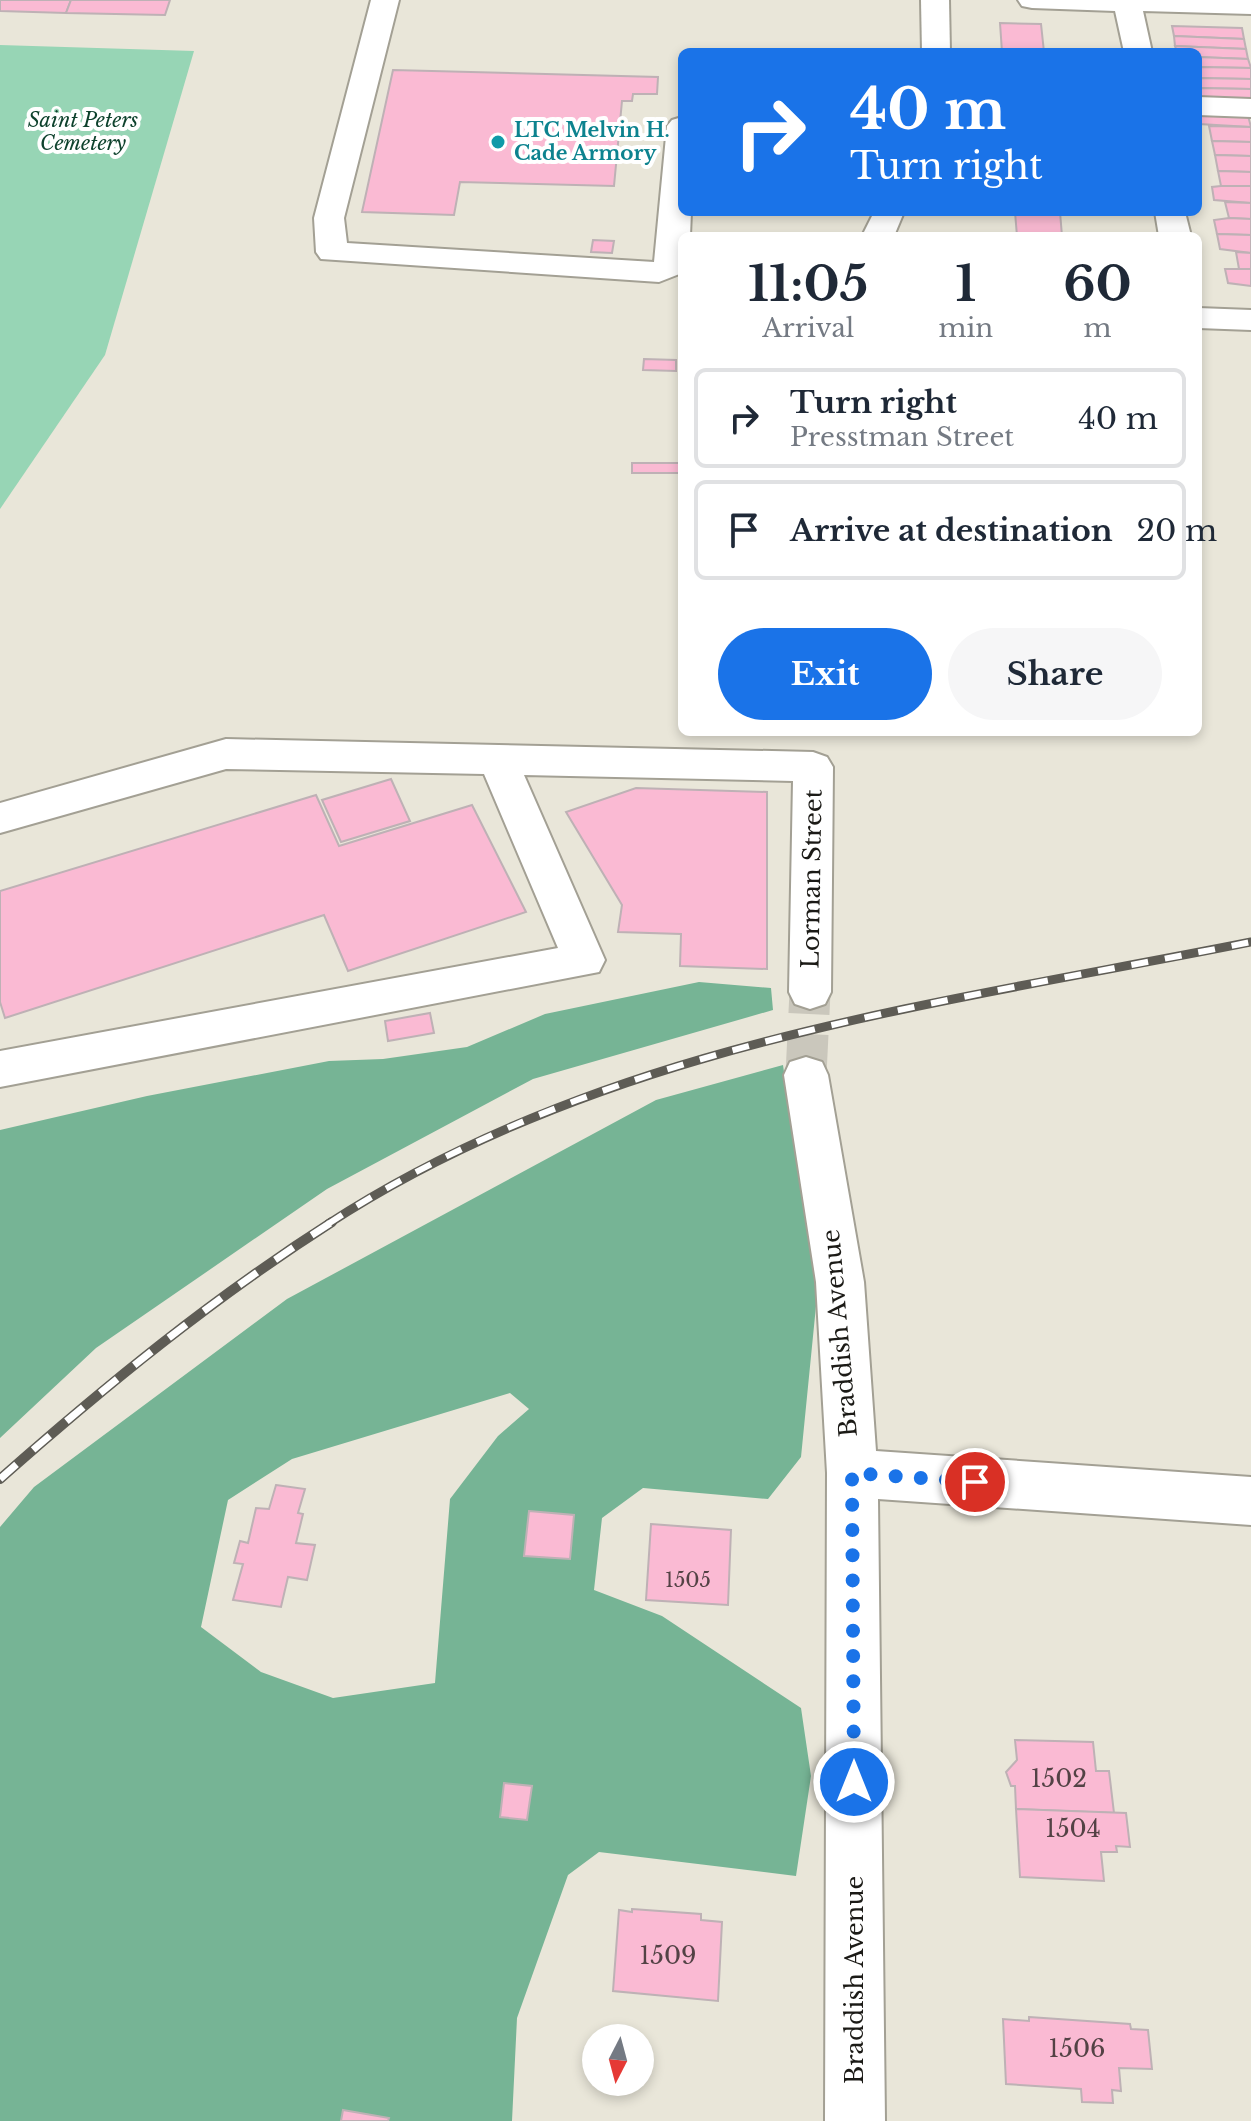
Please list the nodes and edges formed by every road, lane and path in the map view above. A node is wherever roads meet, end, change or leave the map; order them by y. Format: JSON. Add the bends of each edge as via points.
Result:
{"nodes":[{"id":1,"x":385,"y":0,"type":"edge"},
{"id":2,"x":935,"y":0,"type":"edge"},
{"id":3,"x":1032,"y":0,"type":"edge"},
{"id":4,"x":1127,"y":2,"type":"edge"},
{"id":5,"x":1251,"y":6,"type":"edge"},
{"id":6,"x":936,"y":48,"type":"edge"},
{"id":7,"x":1137,"y":48,"type":"edge"},
{"id":8,"x":1202,"y":106,"type":"edge"},
{"id":9,"x":1251,"y":108,"type":"edge"},
{"id":10,"x":678,"y":182,"type":"edge"},
{"id":11,"x":1202,"y":318,"type":"edge"},
{"id":12,"x":1251,"y":320,"type":"edge"},
{"id":13,"x":498,"y":760,"type":"junction"},
{"id":14,"x":0,"y":818,"type":"edge"},
{"id":15,"x":810,"y":992,"type":"tunnel mouth"},
{"id":16,"x":0,"y":1069,"type":"edge"},
{"id":17,"x":806,"y":1075,"type":"tunnel mouth"},
{"id":18,"x":852,"y":1473,"type":"junction"},
{"id":19,"x":1251,"y":1501,"type":"edge"},
{"id":20,"x":855,"y":2121,"type":"edge"}],
"edges":[{"from":1,"to":10,"type":"street","via":[[329,218],[332,252],[659,272],[672,266]]},
{"from":2,"to":6,"type":"street"},
{"from":3,"to":4,"type":"street"},
{"from":4,"to":5,"type":"street"},
{"from":4,"to":7,"type":"street"},
{"from":8,"to":9,"type":"street"},
{"from":11,"to":12,"type":"street"},
{"from":13,"to":14,"type":"street","via":[[226,754]]},
{"from":13,"to":15,"type":"street","name":"Lorman Street","via":[[813,767]]},
{"from":13,"to":16,"type":"street","via":[[584,960]]},
{"from":17,"to":18,"type":"street","name":"Braddish Avenue","via":[[840,1282]]},
{"from":18,"to":19,"type":"street"},
{"from":18,"to":20,"type":"street","name":"Braddish Avenue"}]}
